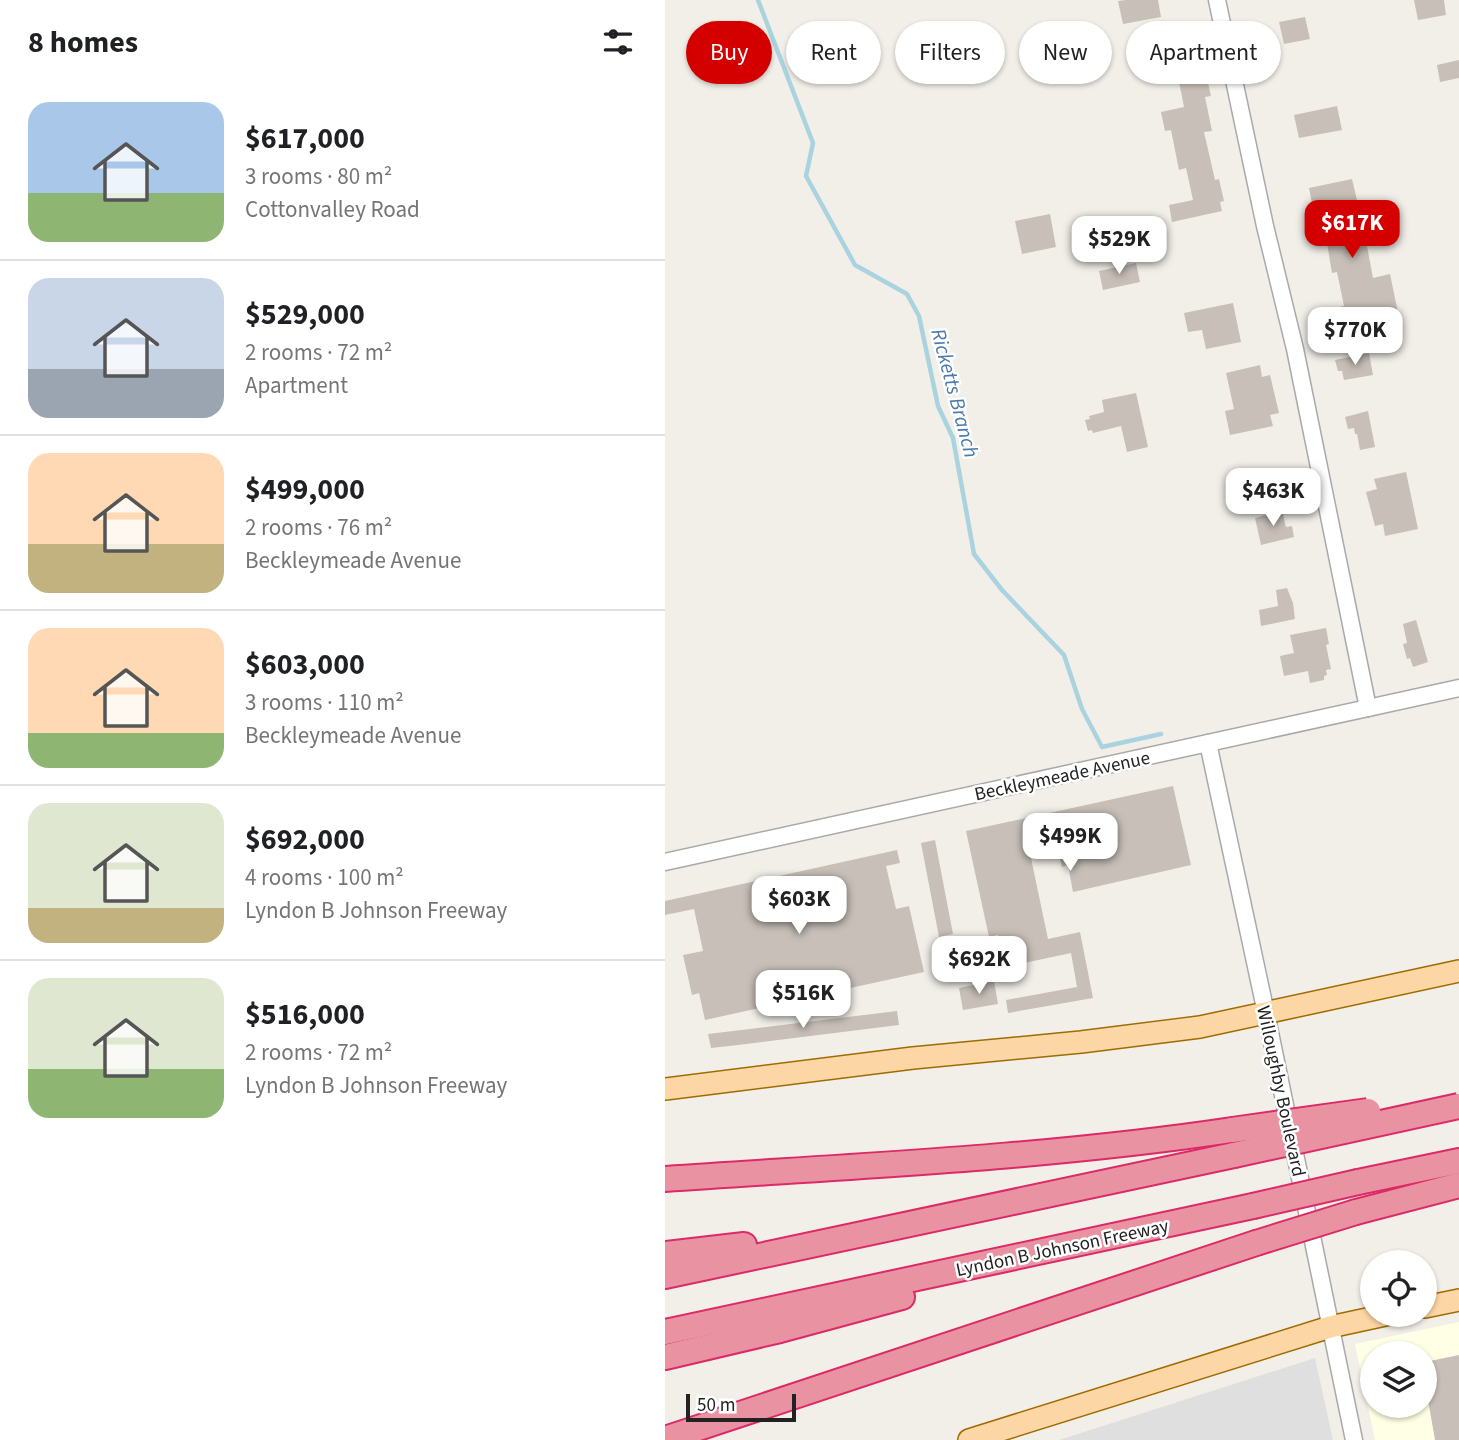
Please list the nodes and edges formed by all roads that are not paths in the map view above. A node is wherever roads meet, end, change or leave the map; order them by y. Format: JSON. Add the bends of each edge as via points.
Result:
{"nodes":[{"id":1,"x":1217,"y":0,"type":"edge"},
{"id":2,"x":1459,"y":688,"type":"edge"},
{"id":3,"x":1368,"y":708,"type":"junction"},
{"id":4,"x":1208,"y":743,"type":"junction"},
{"id":5,"x":665,"y":862,"type":"edge"},
{"id":6,"x":1459,"y":971,"type":"edge"},
{"id":7,"x":1266,"y":1013,"type":"junction"},
{"id":8,"x":665,"y":1089,"type":"edge"},
{"id":9,"x":1459,"y":1099,"type":"edge"},
{"id":10,"x":1459,"y":1106,"type":"edge"},
{"id":11,"x":1459,"y":1161,"type":"edge"},
{"id":12,"x":665,"y":1179,"type":"edge"},
{"id":13,"x":1459,"y":1185,"type":"edge"},
{"id":14,"x":1174,"y":1223,"type":"junction"},
{"id":15,"x":888,"y":1228,"type":"junction"},
{"id":16,"x":665,"y":1254,"type":"edge"},
{"id":17,"x":665,"y":1276,"type":"edge"},
{"id":18,"x":1459,"y":1300,"type":"edge"},
{"id":19,"x":1437,"y":1305,"type":"edge"},
{"id":20,"x":1360,"y":1320,"type":"edge"},
{"id":21,"x":1330,"y":1327,"type":"junction"},
{"id":22,"x":665,"y":1332,"type":"edge"},
{"id":23,"x":665,"y":1357,"type":"edge"},
{"id":24,"x":665,"y":1439,"type":"edge"},
{"id":25,"x":969,"y":1440,"type":"edge"},
{"id":26,"x":1354,"y":1440,"type":"edge"}],
"edges":[{"from":1,"to":3,"type":"street"},
{"from":2,"to":3,"type":"street","name":"Beckleymeade Avenue"},
{"from":3,"to":4,"type":"street","name":"Beckleymeade Avenue"},
{"from":4,"to":5,"type":"street","name":"Beckleymeade Avenue"},
{"from":4,"to":7,"type":"street","name":"Willoughby Boulevard"},
{"from":6,"to":7,"type":"main road"},
{"from":7,"to":8,"type":"main road","via":[[1187,1029]]},
{"from":7,"to":21,"type":"street","name":"Willoughby Boulevard"},
{"from":9,"to":12,"type":"highway","bridge":true,"via":[[1172,1139],[997,1157]]},
{"from":10,"to":15,"type":"highway","bridge":true},
{"from":11,"to":14,"type":"highway","name":"Lyndon B Johnson Freeway","bridge":true},
{"from":13,"to":24,"type":"highway","bridge":true,"via":[[1257,1243]]},
{"from":14,"to":22,"type":"highway","name":"Lyndon B Johnson Freeway"},
{"from":14,"to":23,"type":"highway"},
{"from":15,"to":16,"type":"highway"},
{"from":15,"to":17,"type":"highway"},
{"from":18,"to":19,"type":"main road"},
{"from":20,"to":21,"type":"main road"},
{"from":21,"to":25,"type":"main road"},
{"from":21,"to":26,"type":"street","name":"Willoughby Boulevard"}]}
